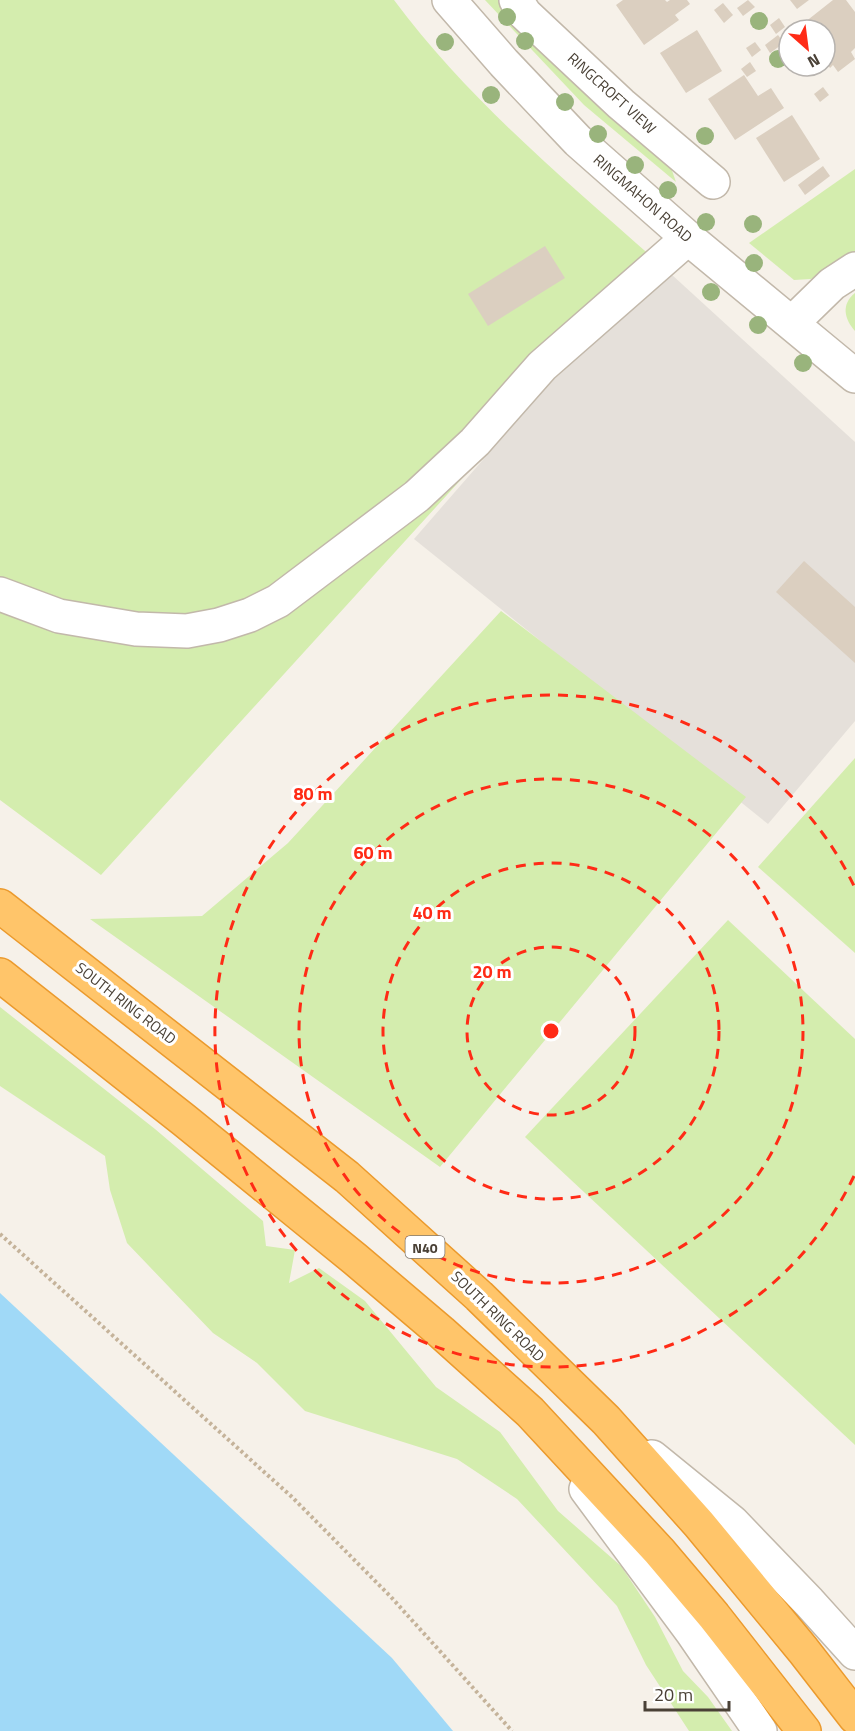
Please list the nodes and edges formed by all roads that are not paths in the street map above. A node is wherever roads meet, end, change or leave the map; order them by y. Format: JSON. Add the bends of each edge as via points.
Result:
{"nodes":[{"id":1,"x":449,"y":0,"type":"edge"},
{"id":2,"x":516,"y":0,"type":"edge"},
{"id":3,"x":713,"y":182,"type":"dead end"},
{"id":4,"x":688,"y":238,"type":"junction"},
{"id":5,"x":855,"y":269,"type":"edge"},
{"id":6,"x":792,"y":323,"type":"junction"},
{"id":7,"x":855,"y":376,"type":"edge"},
{"id":8,"x":0,"y":594,"type":"edge"},
{"id":9,"x":0,"y":906,"type":"edge"},
{"id":10,"x":0,"y":975,"type":"edge"},
{"id":11,"x":530,"y":1412,"type":"junction"},
{"id":12,"x":606,"y":1420,"type":"junction"},
{"id":13,"x":855,"y":1653,"type":"edge"},
{"id":14,"x":855,"y":1717,"type":"edge"},
{"id":15,"x":760,"y":1731,"type":"edge"},
{"id":16,"x":804,"y":1731,"type":"edge"}],
"edges":[{"from":1,"to":4,"type":"street","name":"RINGMAHON ROAD","via":[[578,141]]},
{"from":2,"to":3,"type":"street","name":"RINGCROFT VIEW","via":[[525,14],[621,104]]},
{"from":4,"to":6,"type":"street","name":"RINGMAHON ROAD"},
{"from":4,"to":8,"type":"street","via":[[542,366],[475,442],[417,496],[278,601],[219,625],[136,629],[60,616]]},
{"from":5,"to":6,"type":"street","via":[[832,284]]},
{"from":6,"to":7,"type":"street","name":"RINGMAHON ROAD"},
{"from":9,"to":12,"type":"highway","name":"SOUTH RING ROAD","number":"N40","via":[[347,1177],[479,1296]]},
{"from":10,"to":11,"type":"highway","via":[[355,1259]]},
{"from":11,"to":15,"type":"street"},
{"from":11,"to":16,"type":"highway","via":[[673,1567]]},
{"from":12,"to":13,"type":"street","via":[[732,1522]]},
{"from":12,"to":14,"type":"highway","name":"SOUTH RING ROAD","number":"N40","via":[[699,1524]]}]}
